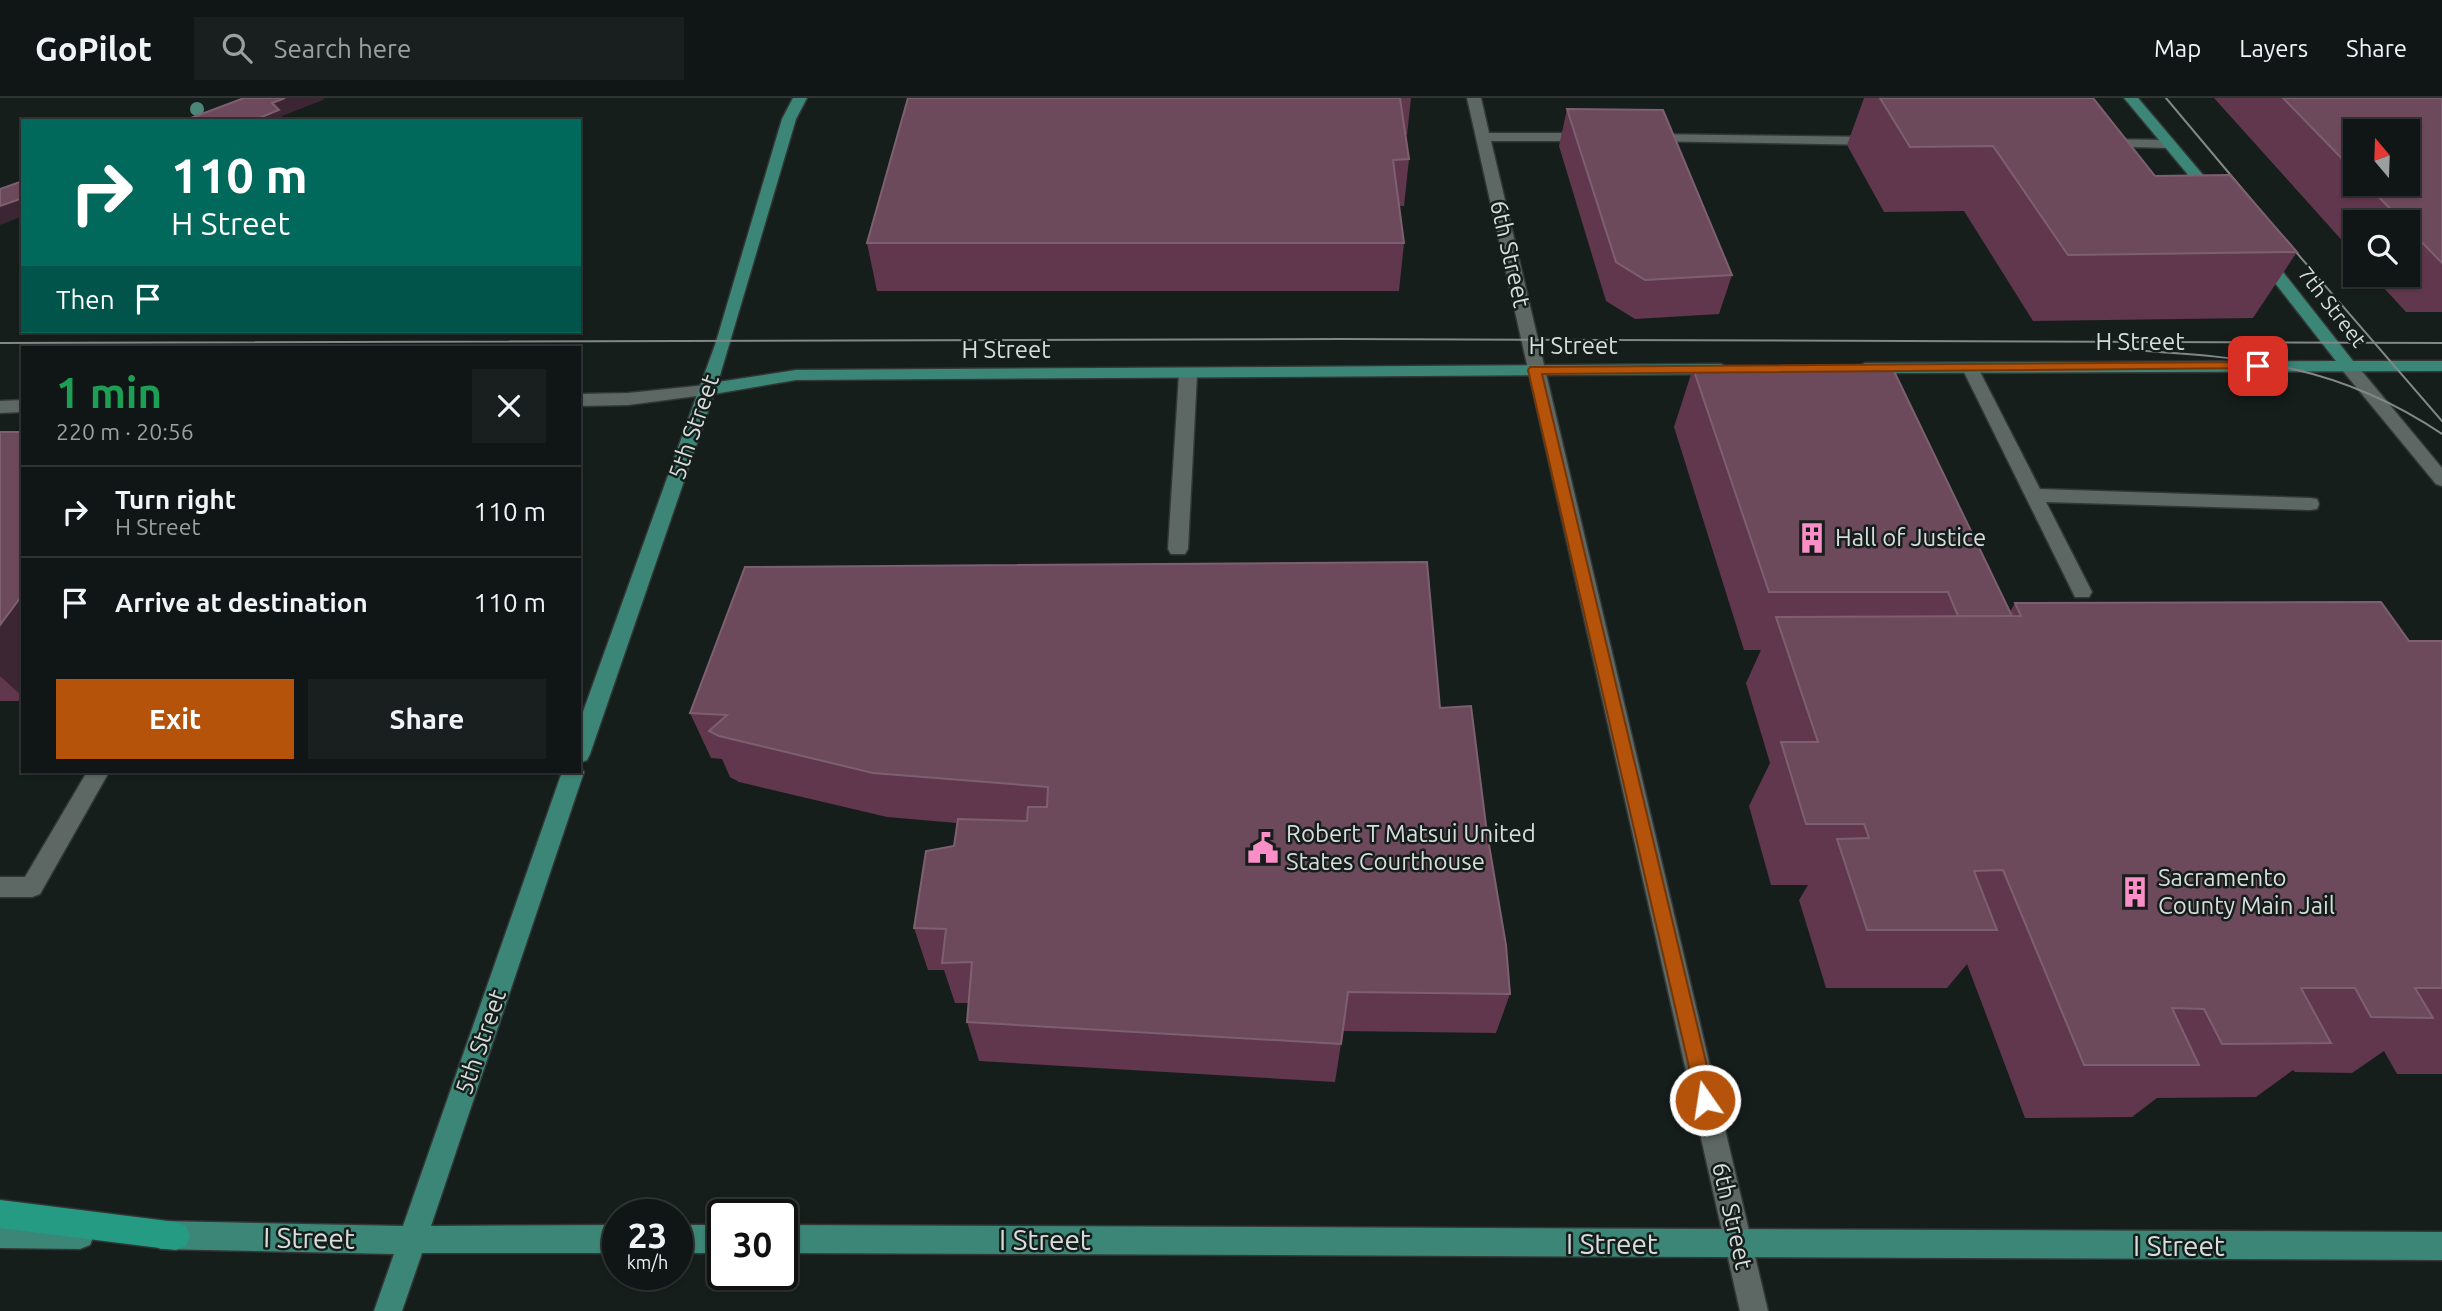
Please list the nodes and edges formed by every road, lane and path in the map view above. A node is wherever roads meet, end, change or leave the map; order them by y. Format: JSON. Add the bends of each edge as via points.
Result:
{"nodes":[{"id":1,"x":800,"y":98,"type":"edge"},
{"id":2,"x":1474,"y":98,"type":"edge"},
{"id":3,"x":2131,"y":98,"type":"edge"},
{"id":4,"x":1484,"y":137,"type":"junction"},
{"id":5,"x":1605,"y":137,"type":"edge"},
{"id":6,"x":1632,"y":138,"type":"edge"},
{"id":7,"x":1895,"y":141,"type":"edge"},
{"id":8,"x":2088,"y":143,"type":"edge"},
{"id":9,"x":2168,"y":144,"type":"junction"},
{"id":10,"x":2225,"y":210,"type":"edge"},
{"id":11,"x":2249,"y":240,"type":"edge"},
{"id":12,"x":2349,"y":366,"type":"junction"},
{"id":13,"x":2442,"y":366,"type":"edge"},
{"id":14,"x":1846,"y":368,"type":"edge"},
{"id":15,"x":1970,"y":368,"type":"junction"},
{"id":16,"x":1736,"y":369,"type":"edge"},
{"id":17,"x":1535,"y":370,"type":"junction"},
{"id":18,"x":1188,"y":374,"type":"junction"},
{"id":19,"x":706,"y":390,"type":"junction"},
{"id":20,"x":581,"y":400,"type":"edge"},
{"id":21,"x":21,"y":406,"type":"edge"},
{"id":22,"x":0,"y":407,"type":"edge"},
{"id":23,"x":2442,"y":480,"type":"edge"},
{"id":24,"x":2035,"y":495,"type":"junction"},
{"id":25,"x":2310,"y":504,"type":"dead end"},
{"id":26,"x":1178,"y":549,"type":"dead end"},
{"id":27,"x":2082,"y":592,"type":"dead end"},
{"id":28,"x":581,"y":748,"type":"edge"},
{"id":29,"x":96,"y":773,"type":"edge"},
{"id":30,"x":573,"y":773,"type":"edge"},
{"id":31,"x":0,"y":887,"type":"edge"},
{"id":32,"x":0,"y":1214,"type":"edge"},
{"id":33,"x":0,"y":1234,"type":"edge"},
{"id":34,"x":176,"y":1236,"type":"junction"},
{"id":35,"x":412,"y":1238,"type":"junction"},
{"id":36,"x":602,"y":1239,"type":"edge"},
{"id":37,"x":798,"y":1239,"type":"edge"},
{"id":38,"x":1738,"y":1245,"type":"junction"},
{"id":39,"x":2442,"y":1246,"type":"edge"},
{"id":40,"x":388,"y":1311,"type":"edge"},
{"id":41,"x":1754,"y":1311,"type":"edge"}],
"edges":[{"from":1,"to":19,"type":"main road","name":"5th Street","via":[[789,119]]},
{"from":2,"to":4,"type":"street","name":"6th Street"},
{"from":3,"to":9,"type":"main road"},
{"from":4,"to":5,"type":"street"},
{"from":4,"to":17,"type":"street","name":"6th Street"},
{"from":6,"to":7,"type":"street"},
{"from":8,"to":9,"type":"street"},
{"from":9,"to":10,"type":"main road"},
{"from":11,"to":12,"type":"main road","name":"7th Street"},
{"from":12,"to":13,"type":"main road","name":"H Street"},
{"from":12,"to":15,"type":"main road","name":"H Street"},
{"from":12,"to":23,"type":"street","name":"7th Street"},
{"from":14,"to":15,"type":"main road","name":"H Street"},
{"from":15,"to":24,"type":"street"},
{"from":16,"to":17,"type":"main road","name":"H Street"},
{"from":17,"to":18,"type":"main road","name":"H Street"},
{"from":17,"to":38,"type":"street","name":"6th Street"},
{"from":18,"to":19,"type":"main road","name":"H Street","via":[[796,375]]},
{"from":18,"to":26,"type":"street"},
{"from":19,"to":20,"type":"street"},
{"from":19,"to":28,"type":"main road","name":"5th Street"},
{"from":21,"to":22,"type":"street"},
{"from":24,"to":25,"type":"street"},
{"from":24,"to":27,"type":"street"},
{"from":29,"to":31,"type":"street","via":[[32,887]]},
{"from":30,"to":35,"type":"main road","name":"5th Street"},
{"from":32,"to":34,"type":"highway"},
{"from":33,"to":34,"type":"main road","name":"I Street"},
{"from":34,"to":35,"type":"main road","name":"I Street"},
{"from":35,"to":36,"type":"main road","name":"I Street"},
{"from":35,"to":40,"type":"main road","name":"5th Street"},
{"from":37,"to":38,"type":"main road","name":"I Street"},
{"from":38,"to":39,"type":"main road","name":"I Street"},
{"from":38,"to":41,"type":"street","name":"6th Street"}]}
